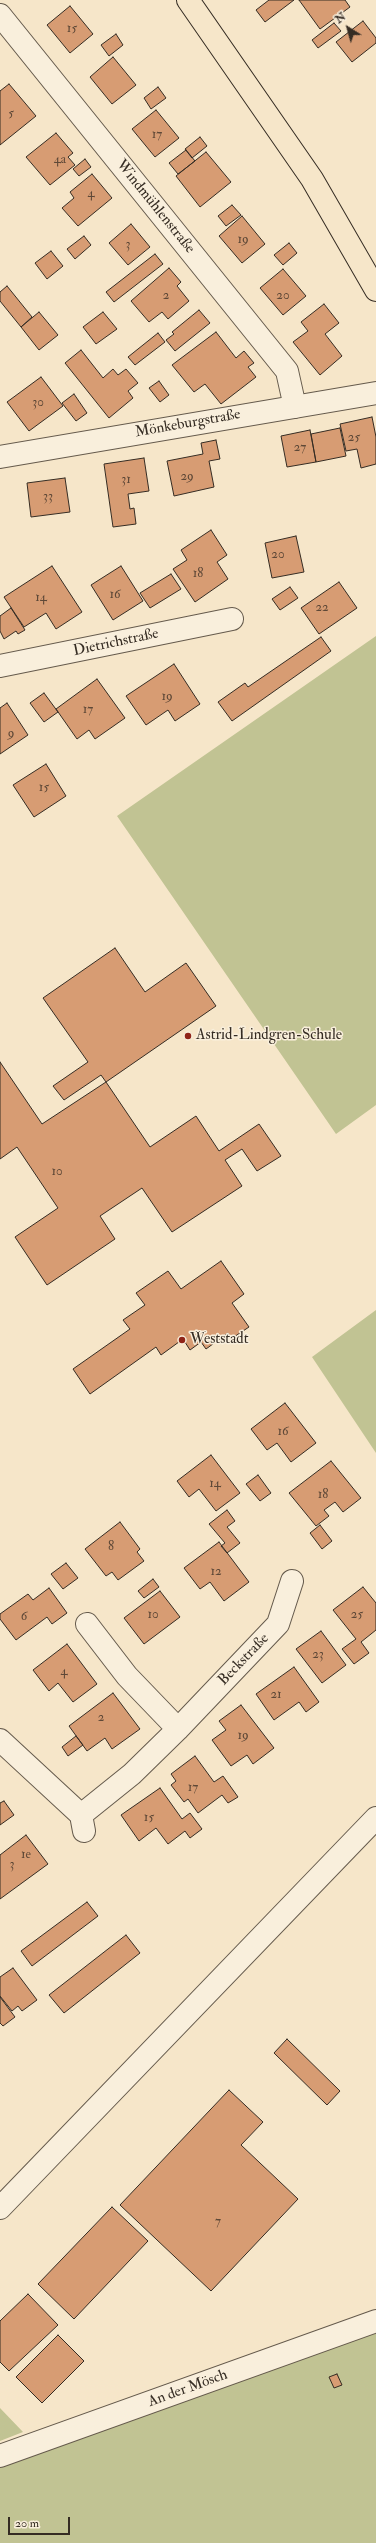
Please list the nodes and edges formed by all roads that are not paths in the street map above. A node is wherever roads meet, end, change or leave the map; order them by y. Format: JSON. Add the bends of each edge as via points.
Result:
{"nodes":[{"id":1,"x":188,"y":0,"type":"edge"},
{"id":2,"x":0,"y":15,"type":"edge"},
{"id":3,"x":376,"y":290,"type":"edge"},
{"id":4,"x":376,"y":393,"type":"edge"},
{"id":5,"x":295,"y":407,"type":"junction"},
{"id":6,"x":0,"y":456,"type":"edge"},
{"id":7,"x":232,"y":619,"type":"dead end"},
{"id":8,"x":0,"y":666,"type":"edge"},
{"id":9,"x":292,"y":1581,"type":"dead end"},
{"id":10,"x":87,"y":1624,"type":"dead end"},
{"id":11,"x":178,"y":1729,"type":"junction"},
{"id":12,"x":0,"y":1740,"type":"edge"},
{"id":13,"x":376,"y":1818,"type":"edge"},
{"id":14,"x":0,"y":2208,"type":"edge"},
{"id":15,"x":376,"y":2321,"type":"edge"},
{"id":16,"x":0,"y":2456,"type":"edge"}],
"edges":[{"from":1,"to":3,"type":"main road","via":[[312,179]]},
{"from":2,"to":5,"type":"street","name":"Windmühlenstraße","via":[[287,371]]},
{"from":4,"to":5,"type":"street","name":"Mönkeburgstraße"},
{"from":5,"to":6,"type":"street","name":"Mönkeburgstraße"},
{"from":7,"to":8,"type":"street","name":"Dietrichstraße"},
{"from":9,"to":11,"type":"street","name":"Beckstraße","via":[[278,1624]]},
{"from":10,"to":11,"type":"street","via":[[127,1676]]},
{"from":11,"to":12,"type":"street","name":"Beckstraße","via":[[83,1823]]},
{"from":13,"to":14,"type":"street"},
{"from":15,"to":16,"type":"street","name":"An der Mösch"}]}
